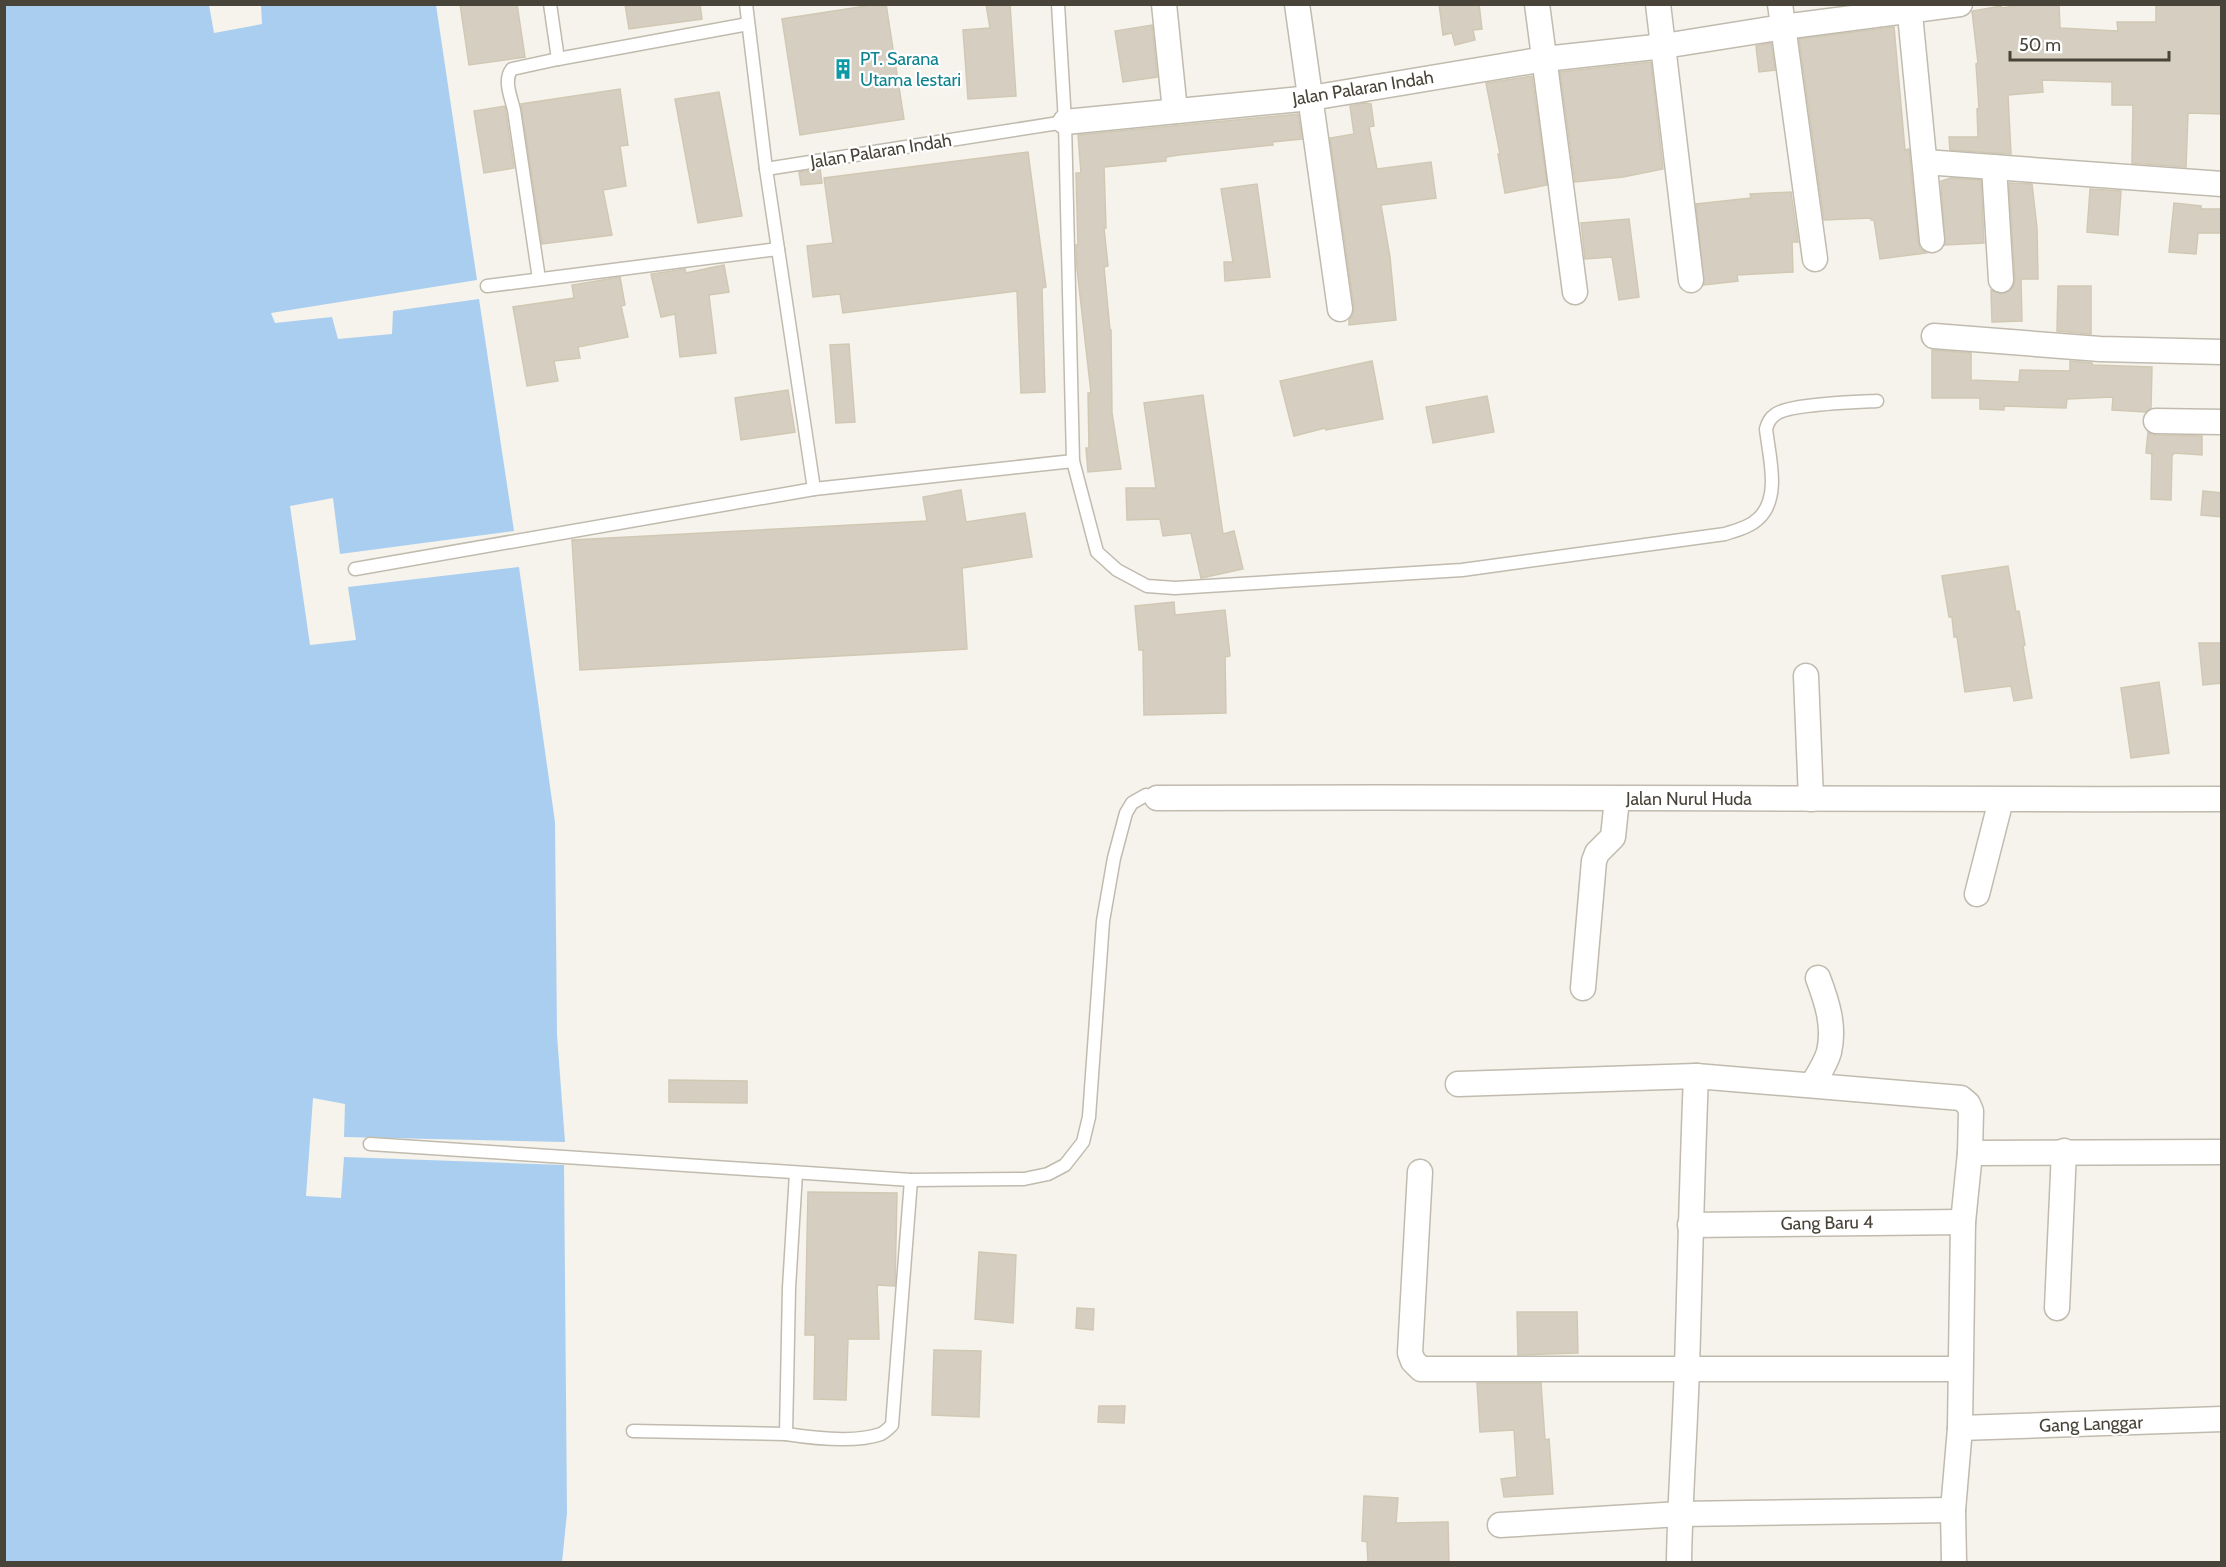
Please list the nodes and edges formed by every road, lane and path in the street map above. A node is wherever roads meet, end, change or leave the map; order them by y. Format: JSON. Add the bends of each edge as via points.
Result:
{"nodes":[{"id":1,"x":550,"y":4,"type":"edge"},
{"id":2,"x":746,"y":4,"type":"edge"},
{"id":3,"x":1058,"y":4,"type":"edge"},
{"id":4,"x":1164,"y":4,"type":"edge"},
{"id":5,"x":1297,"y":4,"type":"edge"},
{"id":6,"x":1537,"y":4,"type":"edge"},
{"id":7,"x":1658,"y":4,"type":"edge"},
{"id":8,"x":1960,"y":4,"type":"edge"},
{"id":9,"x":1910,"y":7,"type":"edge"},
{"id":10,"x":1782,"y":16,"type":"edge"},
{"id":11,"x":748,"y":24,"type":"junction"},
{"id":12,"x":1664,"y":46,"type":"junction"},
{"id":13,"x":558,"y":59,"type":"junction"},
{"id":14,"x":1545,"y":59,"type":"junction"},
{"id":15,"x":1311,"y":98,"type":"junction"},
{"id":16,"x":1175,"y":111,"type":"junction"},
{"id":17,"x":1065,"y":122,"type":"junction"},
{"id":18,"x":1925,"y":162,"type":"junction"},
{"id":19,"x":1994,"y":167,"type":"junction"},
{"id":20,"x":766,"y":169,"type":"junction"},
{"id":21,"x":2222,"y":184,"type":"edge"},
{"id":22,"x":1932,"y":240,"type":"dead end"},
{"id":23,"x":778,"y":249,"type":"junction"},
{"id":24,"x":1815,"y":259,"type":"dead end"},
{"id":25,"x":539,"y":279,"type":"junction"},
{"id":26,"x":1691,"y":280,"type":"dead end"},
{"id":27,"x":2001,"y":280,"type":"dead end"},
{"id":28,"x":487,"y":286,"type":"dead end"},
{"id":29,"x":1575,"y":292,"type":"dead end"},
{"id":30,"x":1340,"y":309,"type":"dead end"},
{"id":31,"x":1934,"y":336,"type":"dead end"},
{"id":32,"x":2222,"y":352,"type":"edge"},
{"id":33,"x":1877,"y":401,"type":"dead end"},
{"id":34,"x":2156,"y":421,"type":"dead end"},
{"id":35,"x":2222,"y":422,"type":"edge"},
{"id":36,"x":1073,"y":461,"type":"junction"},
{"id":37,"x":814,"y":489,"type":"junction"},
{"id":38,"x":356,"y":569,"type":"dead end"},
{"id":39,"x":1806,"y":676,"type":"dead end"},
{"id":40,"x":1157,"y":798,"type":"joint"},
{"id":41,"x":1617,"y":799,"type":"junction"},
{"id":42,"x":1811,"y":799,"type":"junction"},
{"id":43,"x":2001,"y":800,"type":"junction"},
{"id":44,"x":2222,"y":800,"type":"edge"},
{"id":45,"x":1977,"y":894,"type":"dead end"},
{"id":46,"x":1818,"y":978,"type":"dead end"},
{"id":47,"x":1583,"y":988,"type":"dead end"},
{"id":48,"x":1696,"y":1076,"type":"junction"},
{"id":49,"x":1458,"y":1084,"type":"dead end"},
{"id":50,"x":1812,"y":1085,"type":"junction"},
{"id":51,"x":370,"y":1144,"type":"dead end"},
{"id":52,"x":2064,"y":1151,"type":"junction"},
{"id":53,"x":2222,"y":1152,"type":"edge"},
{"id":54,"x":1970,"y":1153,"type":"junction"},
{"id":55,"x":1420,"y":1172,"type":"dead end"},
{"id":56,"x":796,"y":1173,"type":"junction"},
{"id":57,"x":910,"y":1180,"type":"junction"},
{"id":58,"x":1963,"y":1222,"type":"junction"},
{"id":59,"x":1690,"y":1225,"type":"junction"},
{"id":60,"x":2057,"y":1308,"type":"dead end"},
{"id":61,"x":1688,"y":1368,"type":"junction"},
{"id":62,"x":1960,"y":1369,"type":"junction"},
{"id":63,"x":2222,"y":1419,"type":"edge"},
{"id":64,"x":1960,"y":1428,"type":"junction"},
{"id":65,"x":633,"y":1431,"type":"dead end"},
{"id":66,"x":786,"y":1434,"type":"junction"},
{"id":67,"x":1953,"y":1510,"type":"junction"},
{"id":68,"x":1680,"y":1514,"type":"junction"},
{"id":69,"x":1500,"y":1525,"type":"dead end"},
{"id":70,"x":1679,"y":1563,"type":"edge"},
{"id":71,"x":1954,"y":1563,"type":"edge"}],
"edges":[{"from":1,"to":13,"type":"lane"},
{"from":2,"to":11,"type":"lane"},
{"from":3,"to":17,"type":"lane"},
{"from":4,"to":16,"type":"street"},
{"from":5,"to":15,"type":"street"},
{"from":6,"to":14,"type":"street"},
{"from":7,"to":12,"type":"street"},
{"from":8,"to":9,"type":"street","name":"Jalan Palaran Indah"},
{"from":9,"to":10,"type":"street","name":"Jalan Palaran Indah"},
{"from":9,"to":18,"type":"street"},
{"from":10,"to":12,"type":"street","name":"Jalan Palaran Indah"},
{"from":10,"to":24,"type":"street"},
{"from":11,"to":13,"type":"lane"},
{"from":11,"to":20,"type":"lane"},
{"from":12,"to":14,"type":"street","name":"Jalan Palaran Indah"},
{"from":12,"to":26,"type":"street"},
{"from":13,"to":25,"type":"lane","via":[[512,69],[508,84]]},
{"from":14,"to":15,"type":"street","name":"Jalan Palaran Indah"},
{"from":14,"to":29,"type":"street"},
{"from":15,"to":16,"type":"street","name":"Jalan Palaran Indah"},
{"from":15,"to":30,"type":"street"},
{"from":16,"to":17,"type":"street","name":"Jalan Palaran Indah"},
{"from":17,"to":20,"type":"lane","name":"Jalan Palaran Indah"},
{"from":17,"to":36,"type":"lane"},
{"from":18,"to":19,"type":"street"},
{"from":18,"to":22,"type":"street"},
{"from":19,"to":21,"type":"street"},
{"from":19,"to":27,"type":"street"},
{"from":20,"to":23,"type":"lane"},
{"from":23,"to":25,"type":"lane"},
{"from":23,"to":37,"type":"lane"},
{"from":25,"to":28,"type":"lane"},
{"from":31,"to":32,"type":"street","via":[[2100,349]]},
{"from":33,"to":36,"type":"lane","via":[[1794,408],[1777,412],[1768,420],[1772,492],[1768,507],[1745,527],[1725,534],[1462,570],[1175,588],[1147,586],[1117,570],[1097,552]]},
{"from":34,"to":35,"type":"street"},
{"from":36,"to":37,"type":"lane"},
{"from":37,"to":38,"type":"lane"},
{"from":39,"to":42,"type":"street"},
{"from":40,"to":41,"type":"street","name":"Jalan Nurul Huda"},
{"from":40,"to":57,"type":"lane","via":[[1146,795],[1132,803],[1114,858],[1103,921],[1089,1117],[1083,1142],[1065,1165],[1048,1174],[1024,1179]]},
{"from":41,"to":42,"type":"street","name":"Jalan Nurul Huda"},
{"from":41,"to":47,"type":"street","via":[[1613,837],[1594,861]]},
{"from":42,"to":43,"type":"street","name":"Jalan Nurul Huda"},
{"from":43,"to":44,"type":"street","name":"Jalan Nurul Huda"},
{"from":43,"to":45,"type":"street"},
{"from":46,"to":50,"type":"street","via":[[1830,1013],[1829,1053]]},
{"from":48,"to":49,"type":"street"},
{"from":48,"to":50,"type":"street"},
{"from":48,"to":59,"type":"street"},
{"from":50,"to":54,"type":"street","via":[[1961,1098],[1971,1111]]},
{"from":51,"to":56,"type":"lane"},
{"from":52,"to":53,"type":"street"},
{"from":52,"to":54,"type":"street"},
{"from":52,"to":60,"type":"street"},
{"from":54,"to":58,"type":"street"},
{"from":55,"to":61,"type":"street","via":[[1410,1353],[1421,1369]]},
{"from":56,"to":57,"type":"lane"},
{"from":56,"to":66,"type":"lane"},
{"from":57,"to":66,"type":"lane","via":[[892,1425],[883,1434],[854,1439]]},
{"from":58,"to":59,"type":"street","name":"Gang Baru 4"},
{"from":58,"to":62,"type":"street"},
{"from":59,"to":61,"type":"street"},
{"from":61,"to":62,"type":"street"},
{"from":61,"to":68,"type":"street"},
{"from":62,"to":64,"type":"street"},
{"from":63,"to":64,"type":"street","name":"Gang Langgar"},
{"from":64,"to":67,"type":"street"},
{"from":65,"to":66,"type":"lane"},
{"from":67,"to":68,"type":"street"},
{"from":67,"to":71,"type":"street"},
{"from":68,"to":69,"type":"street"},
{"from":68,"to":70,"type":"street"}]}
